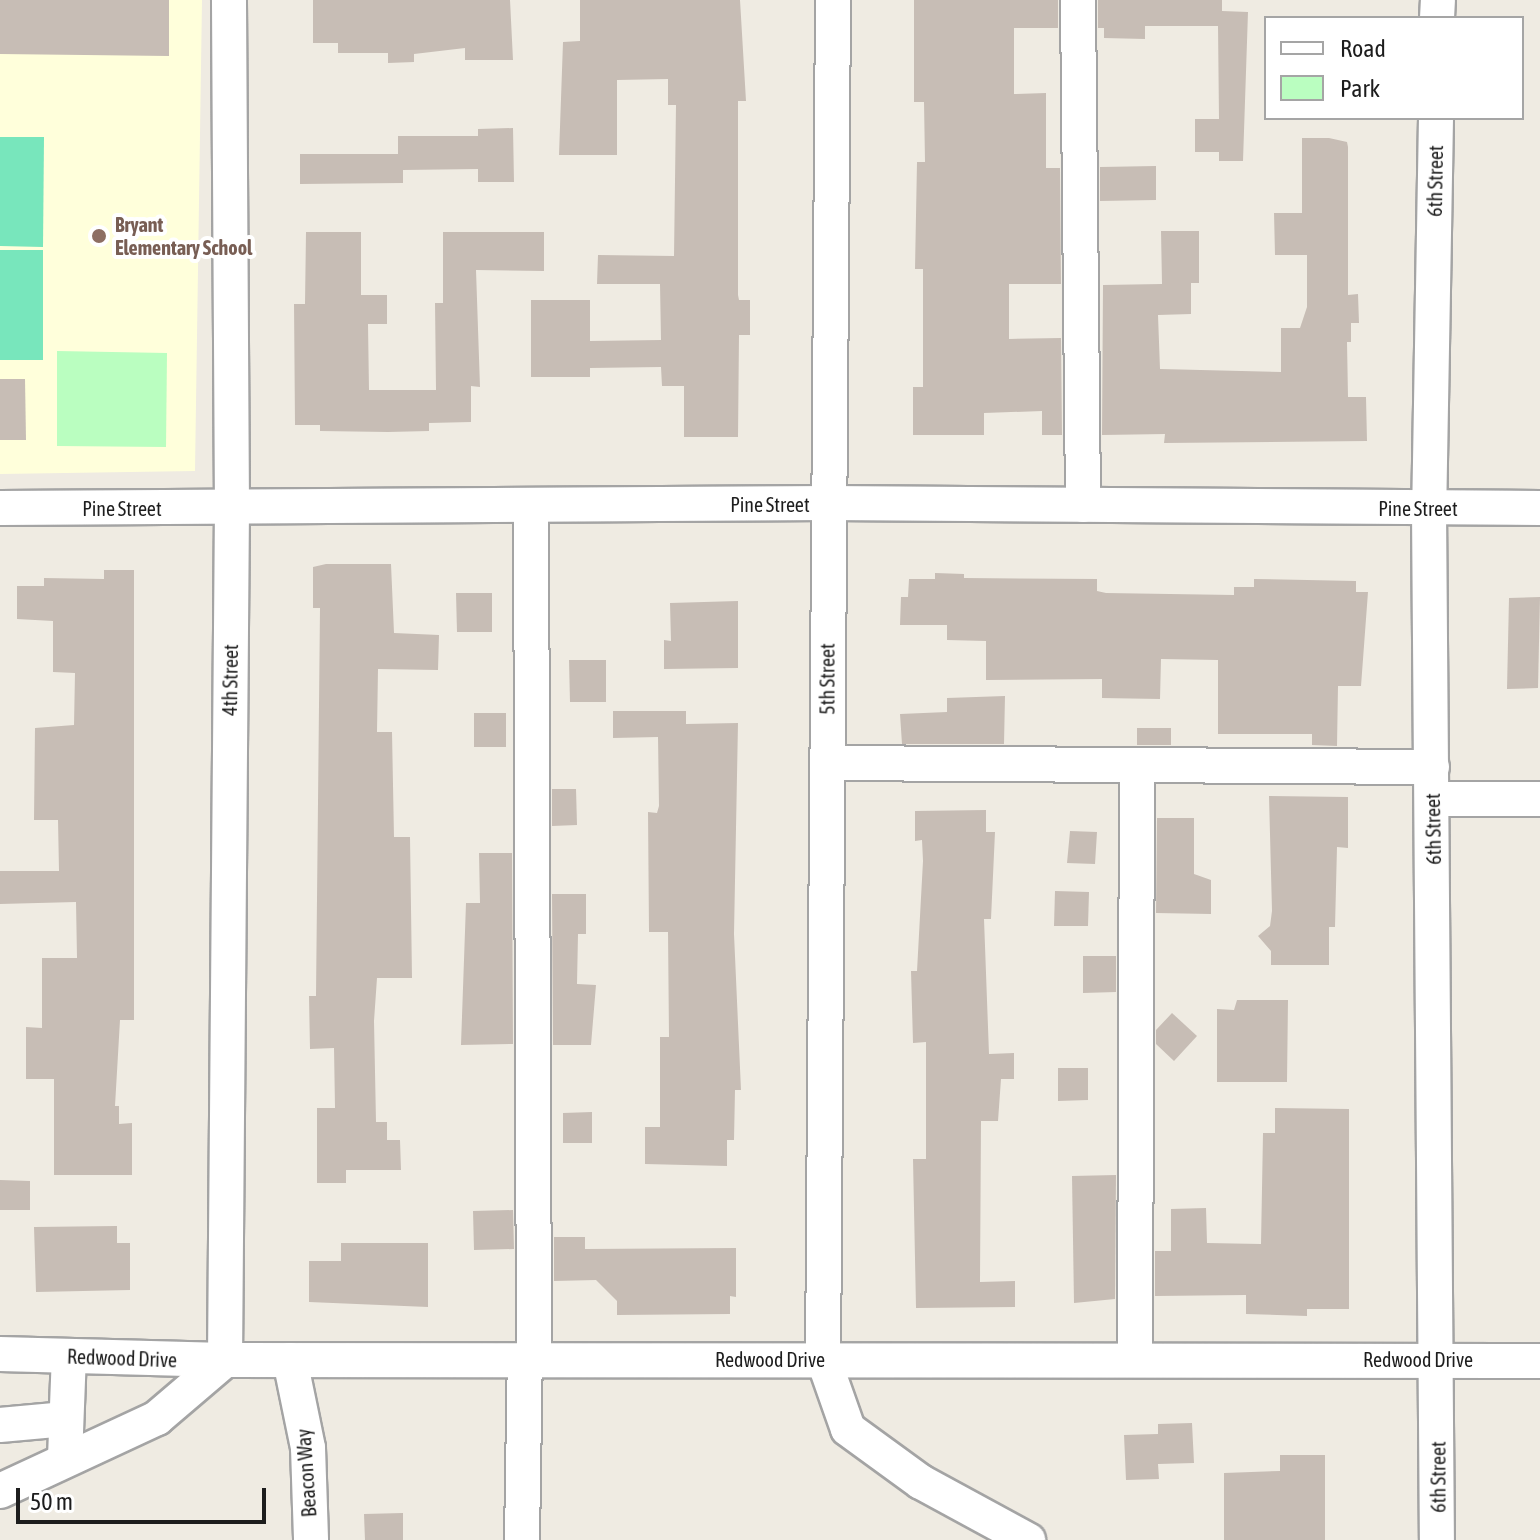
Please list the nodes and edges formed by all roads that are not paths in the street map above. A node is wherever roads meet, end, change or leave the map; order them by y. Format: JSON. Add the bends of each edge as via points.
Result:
{"nodes":[{"id":1,"x":229,"y":0,"type":"edge"},
{"id":2,"x":833,"y":0,"type":"edge"},
{"id":3,"x":1078,"y":0,"type":"edge"},
{"id":4,"x":1436,"y":120,"type":"edge"},
{"id":5,"x":829,"y":503,"type":"junction"},
{"id":6,"x":531,"y":505,"type":"junction"},
{"id":7,"x":1083,"y":505,"type":"junction"},
{"id":8,"x":0,"y":508,"type":"edge"},
{"id":9,"x":232,"y":508,"type":"junction"},
{"id":10,"x":1540,"y":508,"type":"edge"},
{"id":11,"x":1429,"y":509,"type":"junction"},
{"id":12,"x":827,"y":763,"type":"junction"},
{"id":13,"x":1137,"y":765,"type":"junction"},
{"id":14,"x":1432,"y":783,"type":"junction"},
{"id":15,"x":1540,"y":799,"type":"edge"},
{"id":16,"x":0,"y":1354,"type":"edge"},
{"id":17,"x":69,"y":1356,"type":"junction"},
{"id":18,"x":823,"y":1358,"type":"junction"},
{"id":19,"x":529,"y":1359,"type":"junction"},
{"id":20,"x":1135,"y":1359,"type":"junction"},
{"id":21,"x":1439,"y":1359,"type":"junction"},
{"id":22,"x":225,"y":1360,"type":"junction"},
{"id":23,"x":290,"y":1360,"type":"junction"},
{"id":24,"x":1540,"y":1361,"type":"edge"},
{"id":25,"x":66,"y":1419,"type":"junction"},
{"id":26,"x":0,"y":1425,"type":"edge"},
{"id":27,"x":65,"y":1458,"type":"junction"},
{"id":28,"x":0,"y":1491,"type":"edge"},
{"id":29,"x":311,"y":1540,"type":"edge"},
{"id":30,"x":522,"y":1540,"type":"edge"},
{"id":31,"x":1028,"y":1540,"type":"edge"},
{"id":32,"x":1437,"y":1540,"type":"edge"}],
"edges":[{"from":1,"to":9,"type":"street","name":"4th Street"},
{"from":2,"to":5,"type":"street","name":"5th Street"},
{"from":3,"to":7,"type":"street"},
{"from":4,"to":11,"type":"street","name":"6th Street"},
{"from":5,"to":6,"type":"street","name":"Pine Street"},
{"from":5,"to":7,"type":"street","name":"Pine Street"},
{"from":5,"to":12,"type":"street","name":"5th Street"},
{"from":6,"to":9,"type":"street","name":"Pine Street"},
{"from":6,"to":19,"type":"street"},
{"from":7,"to":11,"type":"street","name":"Pine Street"},
{"from":8,"to":9,"type":"street","name":"Pine Street"},
{"from":9,"to":22,"type":"street","name":"4th Street"},
{"from":10,"to":11,"type":"street","name":"Pine Street"},
{"from":11,"to":14,"type":"street","name":"6th Street"},
{"from":12,"to":13,"type":"street"},
{"from":12,"to":18,"type":"street","name":"5th Street"},
{"from":13,"to":14,"type":"street"},
{"from":13,"to":20,"type":"street"},
{"from":14,"to":15,"type":"street"},
{"from":14,"to":21,"type":"street","name":"6th Street"},
{"from":16,"to":17,"type":"street","name":"Redwood Drive"},
{"from":17,"to":22,"type":"street","name":"Redwood Drive"},
{"from":17,"to":25,"type":"street"},
{"from":18,"to":19,"type":"street","name":"Redwood Drive"},
{"from":18,"to":20,"type":"street","name":"Redwood Drive"},
{"from":18,"to":31,"type":"street","name":"5th Street","via":[[848,1429],[921,1482]]},
{"from":19,"to":23,"type":"street","name":"Redwood Drive"},
{"from":19,"to":30,"type":"street"},
{"from":20,"to":21,"type":"street","name":"Redwood Drive"},
{"from":21,"to":24,"type":"street","name":"Redwood Drive"},
{"from":21,"to":32,"type":"street","name":"6th Street"},
{"from":22,"to":23,"type":"street","name":"Redwood Drive"},
{"from":22,"to":27,"type":"street","via":[[157,1418]]},
{"from":23,"to":29,"type":"street","name":"Beacon Way","via":[[308,1448]]},
{"from":25,"to":26,"type":"street"},
{"from":25,"to":27,"type":"street"},
{"from":27,"to":28,"type":"street"}]}
